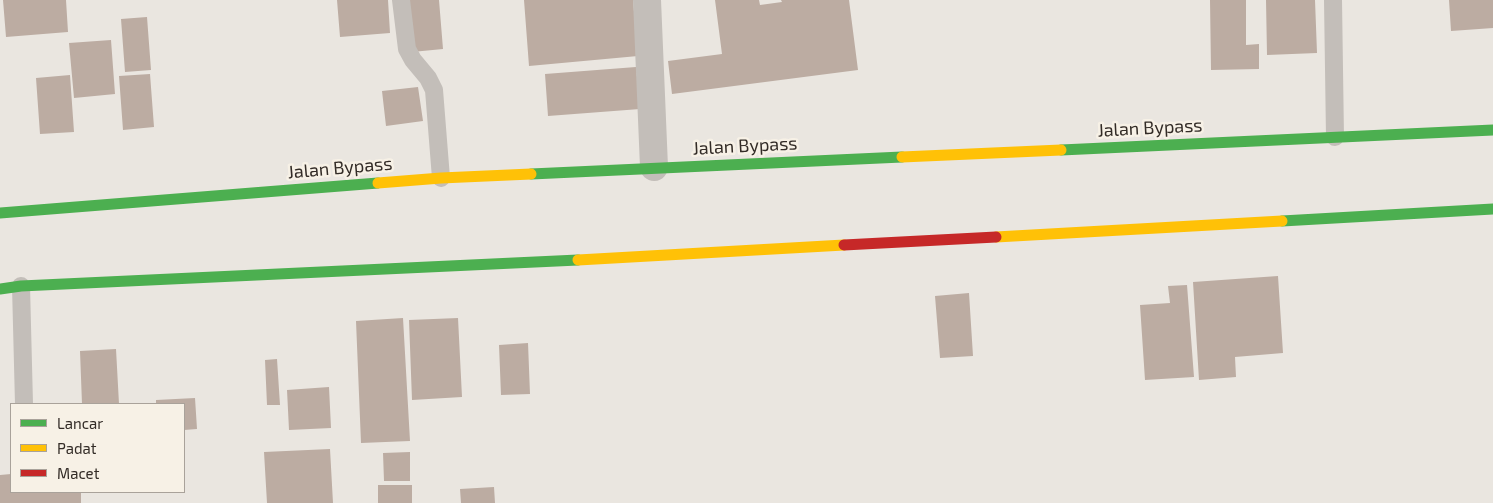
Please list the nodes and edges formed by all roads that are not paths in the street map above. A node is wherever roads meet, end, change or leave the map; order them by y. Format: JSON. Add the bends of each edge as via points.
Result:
{"nodes":[{"id":1,"x":401,"y":0,"type":"edge"},
{"id":2,"x":647,"y":0,"type":"edge"},
{"id":3,"x":1333,"y":0,"type":"edge"},
{"id":4,"x":1493,"y":130,"type":"edge"},
{"id":5,"x":1335,"y":137,"type":"junction"},
{"id":6,"x":654,"y":167,"type":"junction"},
{"id":7,"x":441,"y":178,"type":"junction"},
{"id":8,"x":1493,"y":209,"type":"edge"},
{"id":9,"x":0,"y":213,"type":"edge"},
{"id":10,"x":21,"y":286,"type":"junction"},
{"id":11,"x":0,"y":289,"type":"edge"},
{"id":12,"x":24,"y":403,"type":"edge"}],
"edges":[{"from":1,"to":7,"type":"lane","via":[[407,49],[434,90]]},
{"from":2,"to":6,"type":"street"},
{"from":3,"to":5,"type":"lane"},
{"from":4,"to":5,"type":"highway","name":"Jalan Bypass"},
{"from":5,"to":6,"type":"highway","name":"Jalan Bypass"},
{"from":6,"to":7,"type":"highway","name":"Jalan Bypass"},
{"from":7,"to":9,"type":"highway","name":"Jalan Bypass"},
{"from":8,"to":10,"type":"highway","via":[[509,264]]},
{"from":10,"to":11,"type":"highway"},
{"from":10,"to":12,"type":"lane"}]}
